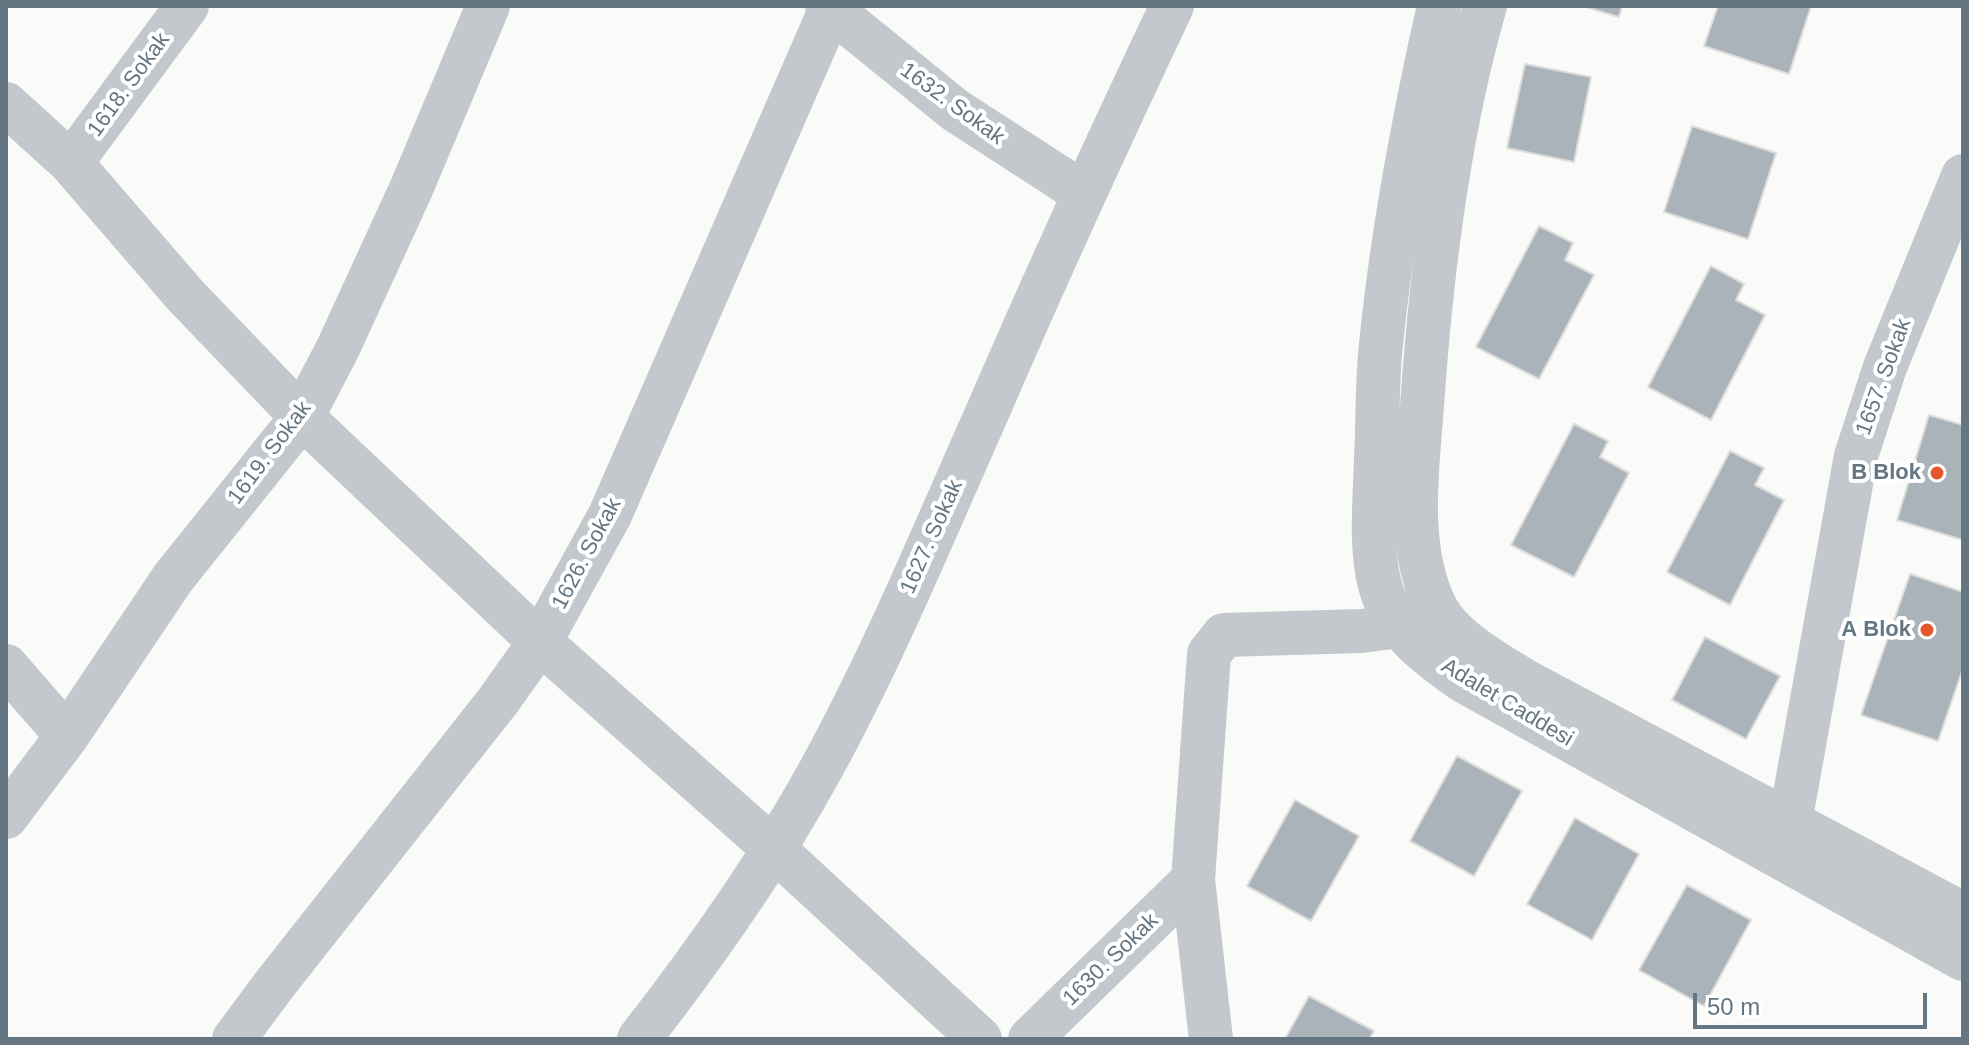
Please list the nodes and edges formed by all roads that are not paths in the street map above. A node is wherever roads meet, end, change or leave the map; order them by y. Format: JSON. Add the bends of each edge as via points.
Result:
{"nodes":[{"id":1,"x":187,"y":6,"type":"edge"},
{"id":2,"x":488,"y":6,"type":"edge"},
{"id":3,"x":1172,"y":6,"type":"edge"},
{"id":4,"x":1439,"y":6,"type":"edge"},
{"id":5,"x":1485,"y":6,"type":"edge"},
{"id":6,"x":830,"y":7,"type":"edge"},
{"id":7,"x":6,"y":104,"type":"edge"},
{"id":8,"x":71,"y":163,"type":"junction"},
{"id":9,"x":1963,"y":176,"type":"edge"},
{"id":10,"x":1083,"y":193,"type":"junction"},
{"id":11,"x":302,"y":417,"type":"junction"},
{"id":12,"x":1400,"y":626,"type":"junction"},
{"id":13,"x":540,"y":642,"type":"junction"},
{"id":14,"x":6,"y":666,"type":"edge"},
{"id":15,"x":67,"y":736,"type":"junction"},
{"id":16,"x":6,"y":817,"type":"edge"},
{"id":17,"x":1790,"y":822,"type":"junction"},
{"id":18,"x":774,"y":849,"type":"junction"},
{"id":19,"x":1193,"y":880,"type":"junction"},
{"id":20,"x":1963,"y":914,"type":"edge"},
{"id":21,"x":1963,"y":959,"type":"edge"},
{"id":22,"x":234,"y":1039,"type":"edge"},
{"id":23,"x":639,"y":1039,"type":"edge"},
{"id":24,"x":980,"y":1039,"type":"edge"},
{"id":25,"x":1030,"y":1039,"type":"edge"},
{"id":26,"x":1211,"y":1039,"type":"edge"}],
"edges":[{"from":1,"to":8,"type":"street","name":"1618. Sokak"},
{"from":2,"to":11,"type":"street","name":"1619. Sokak","via":[[405,203]]},
{"from":3,"to":10,"type":"street","name":"1627. Sokak"},
{"from":4,"to":12,"type":"street","name":"Adalet Caddesi","via":[[1396,232],[1380,356],[1377,570],[1386,603]]},
{"from":5,"to":17,"type":"street","via":[[1452,151],[1427,330],[1417,528],[1427,587],[1438,612],[1494,662]]},
{"from":6,"to":10,"type":"street","name":"1632. Sokak","via":[[955,110]]},
{"from":6,"to":13,"type":"street","name":"1626. Sokak","via":[[610,515]]},
{"from":7,"to":8,"type":"street"},
{"from":8,"to":11,"type":"street","via":[[185,295]]},
{"from":9,"to":17,"type":"street","name":"1657. Sokak","via":[[1885,367],[1856,456]]},
{"from":10,"to":18,"type":"street","name":"1627. Sokak","via":[[859,696]]},
{"from":11,"to":13,"type":"street"},
{"from":11,"to":15,"type":"street","name":"1619. Sokak","via":[[173,578]]},
{"from":12,"to":19,"type":"street","via":[[1224,635],[1209,654]]},
{"from":12,"to":21,"type":"street","name":"Adalet Caddesi","via":[[1430,657],[1493,699]]},
{"from":13,"to":18,"type":"street"},
{"from":13,"to":22,"type":"street","name":"1626. Sokak"},
{"from":14,"to":15,"type":"street"},
{"from":15,"to":16,"type":"street","name":"1619. Sokak"},
{"from":17,"to":20,"type":"street"},
{"from":18,"to":23,"type":"street","name":"1627. Sokak"},
{"from":18,"to":24,"type":"street"},
{"from":19,"to":25,"type":"street","name":"1630. Sokak"},
{"from":19,"to":26,"type":"street"}]}
